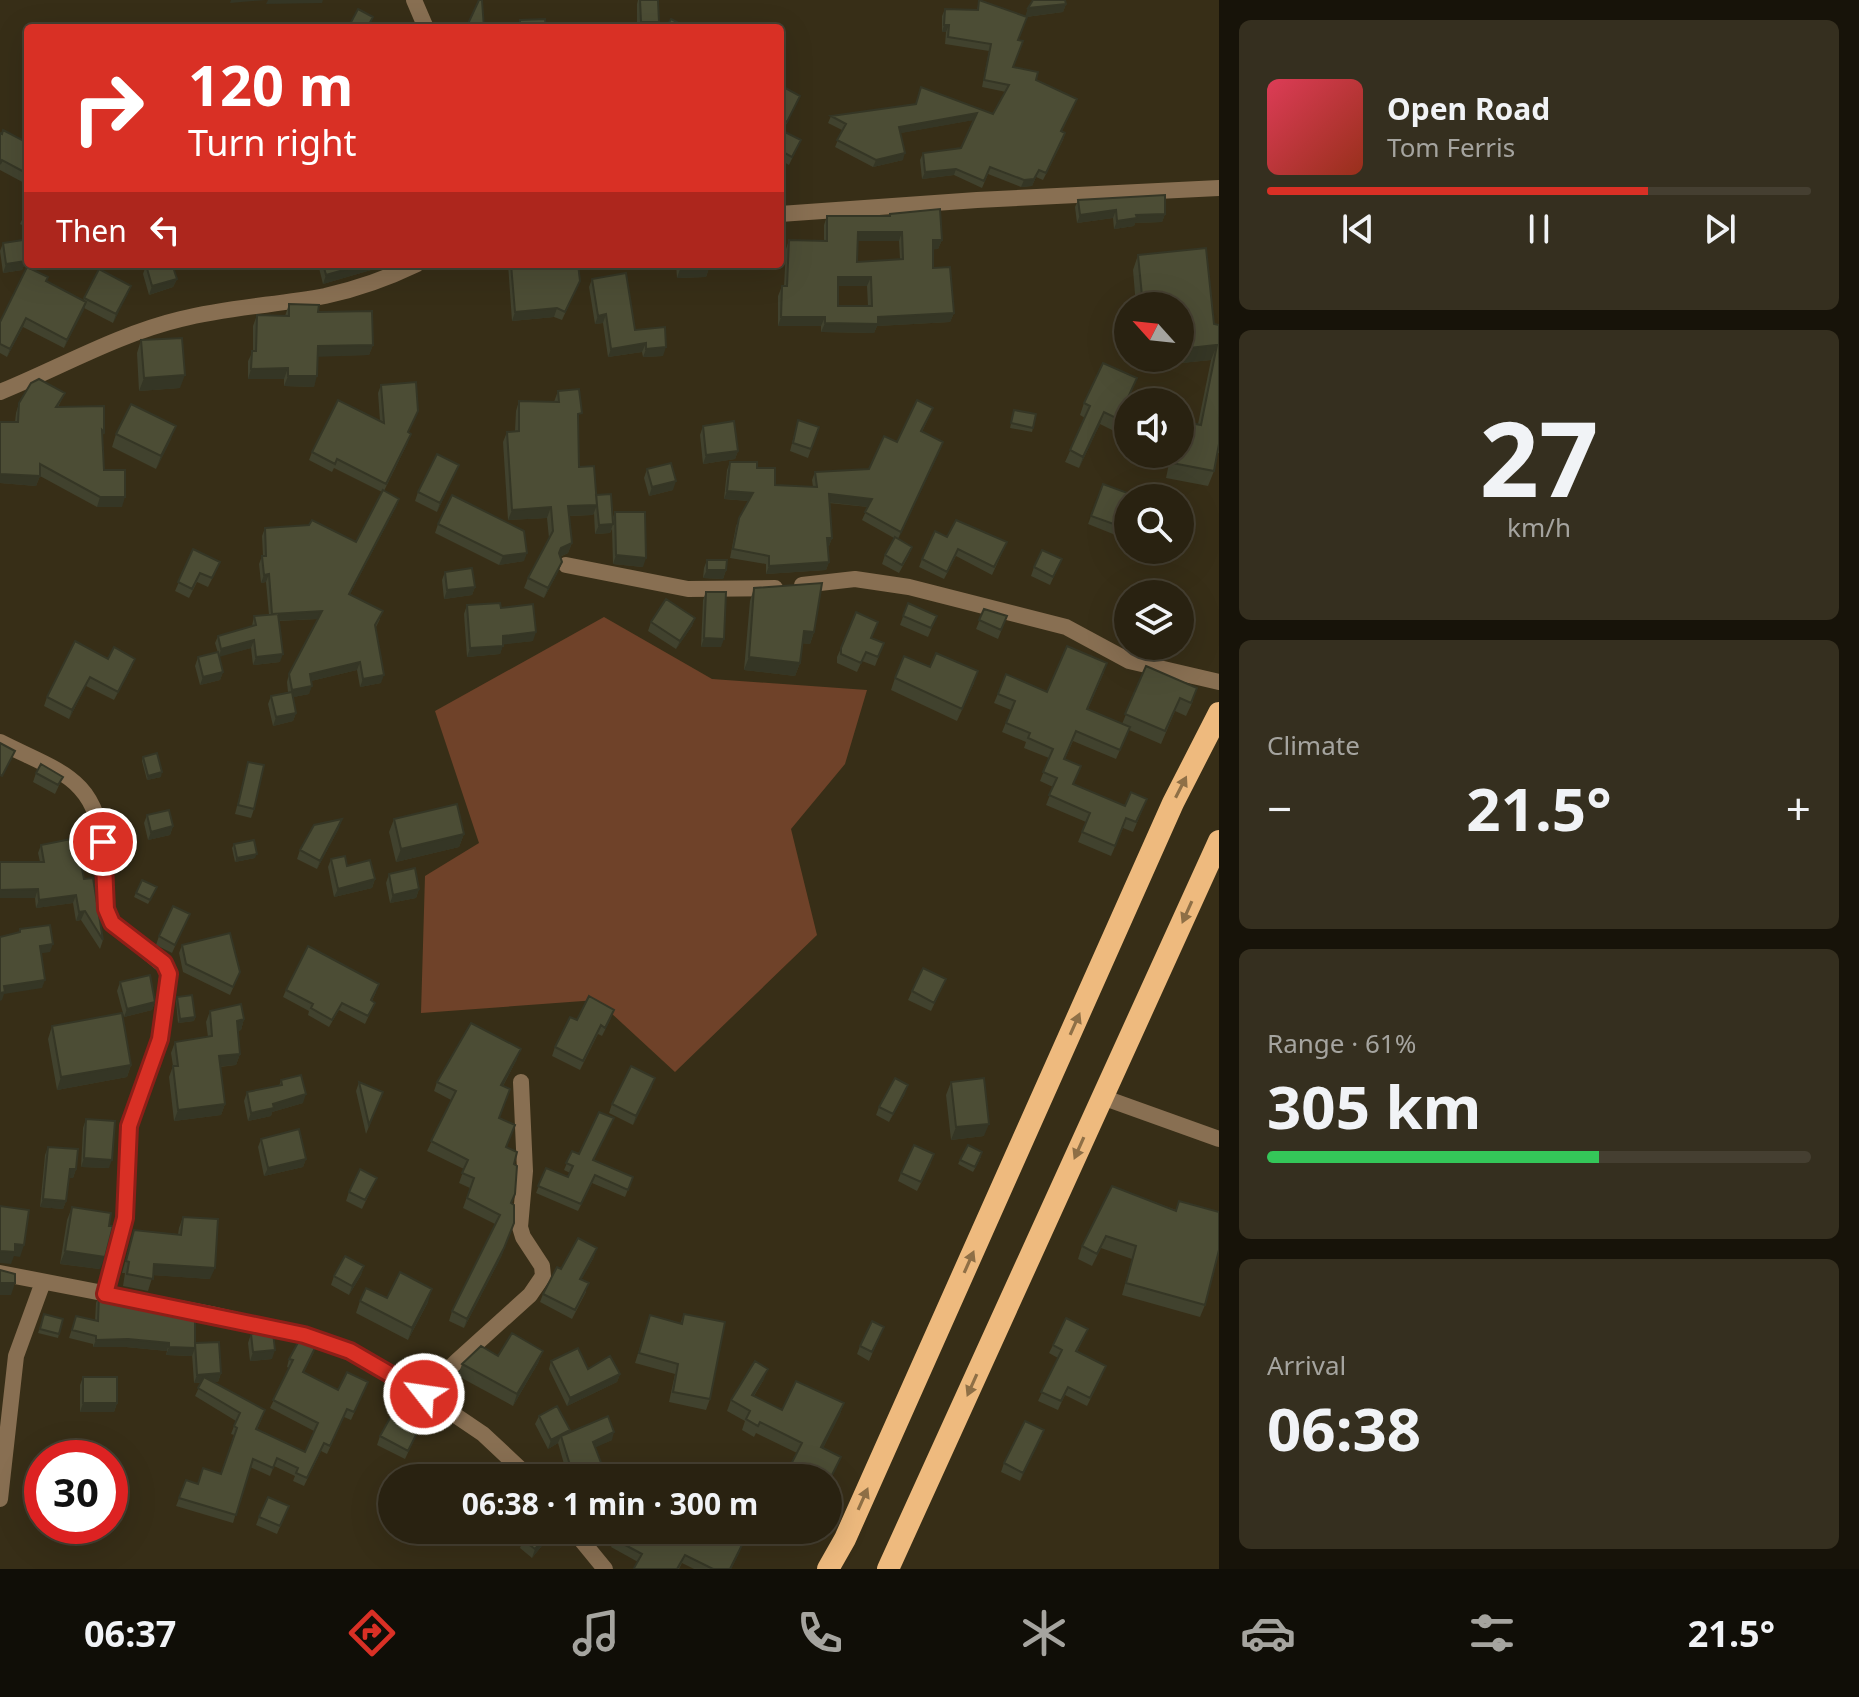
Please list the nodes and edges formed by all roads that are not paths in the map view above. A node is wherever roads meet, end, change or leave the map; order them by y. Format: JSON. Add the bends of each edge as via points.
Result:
{"nodes":[{"id":1,"x":414,"y":0,"type":"edge"},
{"id":2,"x":424,"y":24,"type":"edge"},
{"id":3,"x":1219,"y":188,"type":"edge"},
{"id":4,"x":784,"y":214,"type":"edge"},
{"id":5,"x":407,"y":268,"type":"edge"},
{"id":6,"x":0,"y":392,"type":"edge"},
{"id":7,"x":566,"y":565,"type":"dead end"},
{"id":8,"x":1219,"y":682,"type":"edge"},
{"id":9,"x":1219,"y":713,"type":"edge"},
{"id":10,"x":0,"y":742,"type":"edge"},
{"id":11,"x":1219,"y":841,"type":"edge"},
{"id":12,"x":521,"y":1082,"type":"dead end"},
{"id":13,"x":1102,"y":1097,"type":"junction"},
{"id":14,"x":1219,"y":1139,"type":"edge"},
{"id":15,"x":0,"y":1273,"type":"edge"},
{"id":16,"x":43,"y":1282,"type":"junction"},
{"id":17,"x":105,"y":1294,"type":"junction"},
{"id":18,"x":424,"y":1394,"type":"junction"},
{"id":19,"x":515,"y":1464,"type":"edge"},
{"id":20,"x":0,"y":1499,"type":"edge"},
{"id":21,"x":584,"y":1544,"type":"edge"},
{"id":22,"x":605,"y":1569,"type":"edge"},
{"id":23,"x":828,"y":1569,"type":"edge"},
{"id":24,"x":888,"y":1569,"type":"edge"}],
"edges":[{"from":1,"to":2,"type":"street"},
{"from":3,"to":4,"type":"street"},
{"from":5,"to":6,"type":"street","via":[[325,296],[178,319]]},
{"from":7,"to":8,"type":"street","via":[[688,589],[881,582],[1066,627],[1129,661]]},
{"from":23,"to":9,"type":"highway","one_way":true,"via":[[1173,803]]},
{"from":10,"to":17,"type":"street","via":[[73,779],[87,794],[103,842],[108,916],[168,969],[160,1039],[129,1126],[125,1218]]},
{"from":11,"to":13,"type":"highway","one_way":true},
{"from":12,"to":18,"type":"street","via":[[525,1171],[520,1227],[543,1276],[530,1295]]},
{"from":13,"to":14,"type":"street"},
{"from":13,"to":24,"type":"highway","one_way":true},
{"from":15,"to":16,"type":"street"},
{"from":16,"to":17,"type":"street"},
{"from":16,"to":20,"type":"street","via":[[16,1356]]},
{"from":17,"to":18,"type":"street","via":[[304,1335],[350,1351]]},
{"from":18,"to":19,"type":"street","via":[[483,1434]]},
{"from":21,"to":22,"type":"street"}]}
